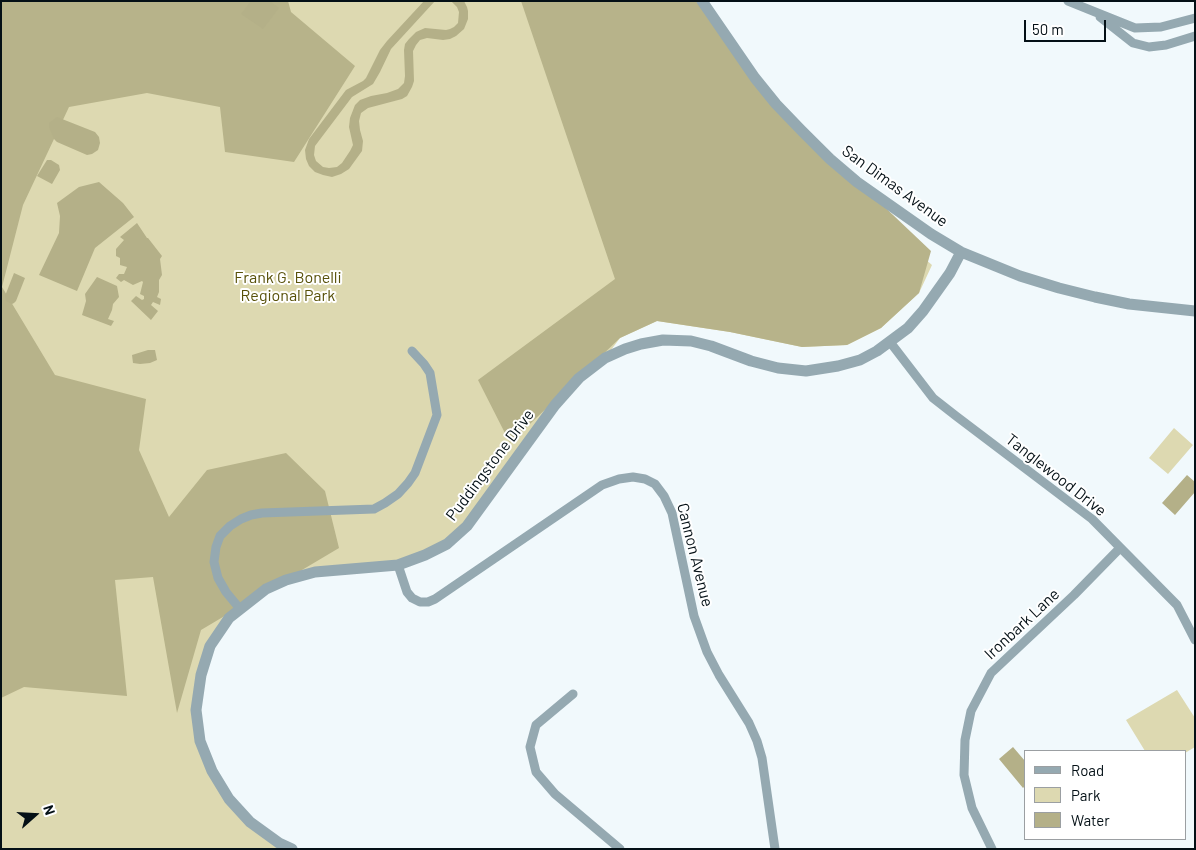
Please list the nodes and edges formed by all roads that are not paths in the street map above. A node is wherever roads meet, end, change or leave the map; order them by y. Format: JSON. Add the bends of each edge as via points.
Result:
{"nodes":[{"id":1,"x":702,"y":1,"type":"edge"},
{"id":2,"x":1068,"y":1,"type":"edge"},
{"id":3,"x":1092,"y":11,"type":"junction"},
{"id":4,"x":1195,"y":18,"type":"edge"},
{"id":5,"x":1195,"y":36,"type":"edge"},
{"id":6,"x":961,"y":252,"type":"junction"},
{"id":7,"x":1195,"y":311,"type":"edge"},
{"id":8,"x":890,"y":342,"type":"junction"},
{"id":9,"x":412,"y":352,"type":"dead end"},
{"id":10,"x":1120,"y":548,"type":"junction"},
{"id":11,"x":398,"y":565,"type":"junction"},
{"id":12,"x":240,"y":609,"type":"junction"},
{"id":13,"x":1195,"y":640,"type":"edge"},
{"id":14,"x":573,"y":694,"type":"dead end"},
{"id":15,"x":292,"y":849,"type":"edge"},
{"id":16,"x":620,"y":849,"type":"edge"},
{"id":17,"x":775,"y":849,"type":"edge"},
{"id":18,"x":992,"y":849,"type":"edge"}],
"edges":[{"from":1,"to":6,"type":"street","name":"San Dimas Avenue","via":[[755,78],[800,130],[857,182]]},
{"from":2,"to":3,"type":"street"},
{"from":3,"to":4,"type":"street","via":[[1135,28],[1161,27]]},
{"from":3,"to":5,"type":"street","via":[[1133,43],[1149,48]]},
{"from":6,"to":7,"type":"street","name":"San Dimas Avenue","via":[[1020,276],[1077,292],[1129,304]]},
{"from":6,"to":8,"type":"street","name":"Puddingstone Drive","via":[[923,311]]},
{"from":8,"to":10,"type":"street","name":"Tanglewood Drive","via":[[934,398],[1092,519]]},
{"from":8,"to":11,"type":"street","name":"Puddingstone Drive","via":[[860,360],[806,371],[751,361],[691,341],[663,340],[640,344],[605,358],[579,378],[555,405],[467,526],[447,544]]},
{"from":9,"to":12,"type":"street","via":[[430,373],[437,415],[408,484],[374,509],[262,513],[240,519],[230,526],[220,536],[214,562],[218,578]]},
{"from":10,"to":13,"type":"street","name":"Tanglewood Drive","via":[[1177,605]]},
{"from":10,"to":18,"type":"street","name":"Ironbark Lane","via":[[991,673],[971,711],[965,740],[964,775],[972,808]]},
{"from":11,"to":12,"type":"street","name":"Puddingstone Drive","via":[[315,572],[286,580],[266,589]]},
{"from":11,"to":17,"type":"street","name":"Cannon Avenue","via":[[407,592],[420,602],[428,602],[602,485],[633,477],[655,484],[672,513],[694,616],[706,652],[758,741]]},
{"from":12,"to":15,"type":"street","name":"Puddingstone Drive","via":[[210,646],[203,668],[196,710],[200,741],[212,771],[229,799],[250,822]]},
{"from":14,"to":16,"type":"street","via":[[536,725],[530,747],[536,772],[555,794]]}]}
